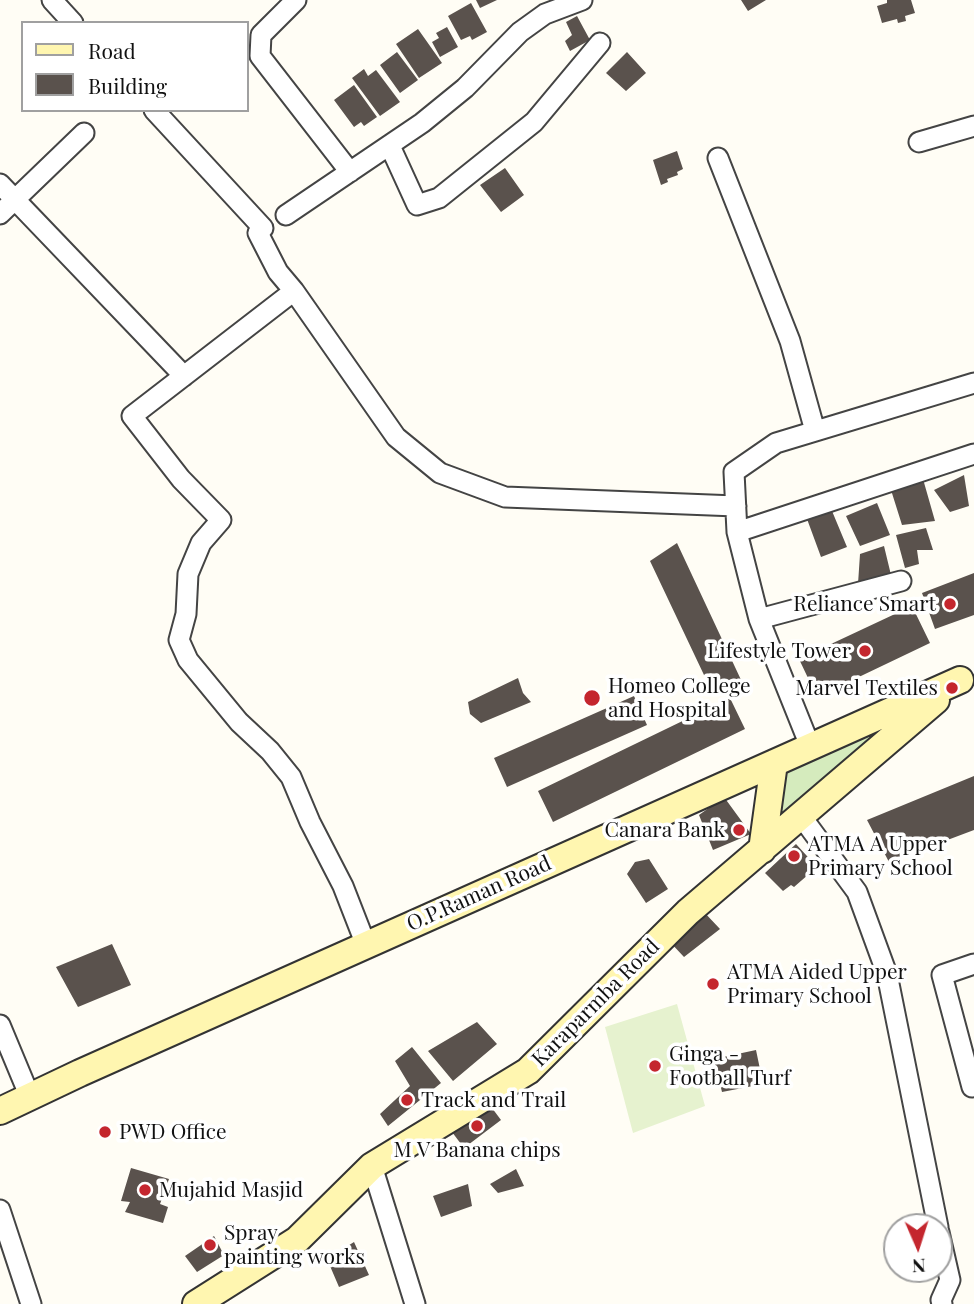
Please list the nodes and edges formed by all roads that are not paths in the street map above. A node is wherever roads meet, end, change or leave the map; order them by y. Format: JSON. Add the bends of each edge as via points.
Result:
{"nodes":[{"id":1,"x":52,"y":0,"type":"edge"},
{"id":2,"x":296,"y":0,"type":"edge"},
{"id":3,"x":582,"y":0,"type":"edge"},
{"id":4,"x":71,"y":21,"type":"edge"},
{"id":5,"x":600,"y":43,"type":"dead end"},
{"id":6,"x":156,"y":112,"type":"edge"},
{"id":7,"x":974,"y":126,"type":"edge"},
{"id":8,"x":84,"y":133,"type":"dead end"},
{"id":9,"x":919,"y":142,"type":"dead end"},
{"id":10,"x":390,"y":146,"type":"junction"},
{"id":11,"x":718,"y":158,"type":"dead end"},
{"id":12,"x":350,"y":173,"type":"junction"},
{"id":13,"x":0,"y":184,"type":"edge"},
{"id":14,"x":16,"y":200,"type":"junction"},
{"id":15,"x":0,"y":214,"type":"edge"},
{"id":16,"x":286,"y":215,"type":"dead end"},
{"id":17,"x":294,"y":291,"type":"junction"},
{"id":18,"x":184,"y":376,"type":"junction"},
{"id":19,"x":974,"y":383,"type":"edge"},
{"id":20,"x":815,"y":431,"type":"junction"},
{"id":21,"x":974,"y":454,"type":"edge"},
{"id":22,"x":736,"y":506,"type":"junction"},
{"id":23,"x":737,"y":532,"type":"junction"},
{"id":24,"x":901,"y":581,"type":"dead end"},
{"id":25,"x":759,"y":620,"type":"junction"},
{"id":26,"x":967,"y":676,"type":"edge"},
{"id":27,"x":810,"y":746,"type":"junction"},
{"id":28,"x":774,"y":762,"type":"junction"},
{"id":29,"x":801,"y":817,"type":"junction"},
{"id":30,"x":762,"y":850,"type":"junction"},
{"id":31,"x":366,"y":945,"type":"junction"},
{"id":32,"x":974,"y":964,"type":"edge"},
{"id":33,"x":0,"y":1025,"type":"edge"},
{"id":34,"x":974,"y":1086,"type":"edge"},
{"id":35,"x":30,"y":1097,"type":"junction"},
{"id":36,"x":0,"y":1111,"type":"edge"},
{"id":37,"x":372,"y":1166,"type":"junction"},
{"id":38,"x":0,"y":1210,"type":"edge"},
{"id":39,"x":936,"y":1213,"type":"edge"},
{"id":40,"x":949,"y":1283,"type":"edge"},
{"id":41,"x":31,"y":1304,"type":"edge"},
{"id":42,"x":196,"y":1304,"type":"edge"},
{"id":43,"x":415,"y":1304,"type":"edge"},
{"id":44,"x":942,"y":1304,"type":"edge"}],
"edges":[{"from":1,"to":4,"type":"street"},
{"from":2,"to":12,"type":"street","via":[[261,35],[260,56]]},
{"from":3,"to":10,"type":"street","via":[[545,14],[520,32],[465,88]]},
{"from":5,"to":10,"type":"street","via":[[534,122],[439,198],[417,205]]},
{"from":6,"to":17,"type":"street","via":[[263,228],[258,233],[278,272]]},
{"from":7,"to":9,"type":"street"},
{"from":8,"to":14,"type":"street"},
{"from":10,"to":12,"type":"street"},
{"from":11,"to":20,"type":"street","via":[[790,341]]},
{"from":12,"to":16,"type":"street"},
{"from":13,"to":14,"type":"street"},
{"from":14,"to":15,"type":"street"},
{"from":14,"to":18,"type":"street"},
{"from":17,"to":18,"type":"street"},
{"from":17,"to":22,"type":"street","via":[[396,437],[440,473],[505,497]]},
{"from":18,"to":31,"type":"street","via":[[132,416],[181,479],[222,520],[201,543],[188,574],[179,640],[188,660],[239,722],[291,776]]},
{"from":19,"to":20,"type":"street"},
{"from":20,"to":22,"type":"street","via":[[776,443],[734,472]]},
{"from":21,"to":23,"type":"street"},
{"from":22,"to":23,"type":"street"},
{"from":23,"to":25,"type":"street"},
{"from":24,"to":25,"type":"street"},
{"from":25,"to":27,"type":"street"},
{"from":26,"to":27,"type":"main road","name":"O.P.Raman Road"},
{"from":26,"to":29,"type":"main road","name":"Karaparmba Road"},
{"from":27,"to":28,"type":"main road","name":"O.P.Raman Road"},
{"from":28,"to":30,"type":"main road"},
{"from":28,"to":31,"type":"main road","name":"O.P.Raman Road"},
{"from":29,"to":30,"type":"main road","name":"Karaparmba Road"},
{"from":29,"to":39,"type":"street","via":[[857,892],[887,974]]},
{"from":30,"to":37,"type":"main road","name":"Karaparmba Road","via":[[688,912],[528,1071]]},
{"from":31,"to":35,"type":"main road","name":"O.P.Raman Road"},
{"from":32,"to":34,"type":"street","via":[[942,975]]},
{"from":33,"to":35,"type":"street"},
{"from":35,"to":36,"type":"main road","name":"O.P.Raman Road"},
{"from":37,"to":42,"type":"main road","name":"Karaparmba Road","via":[[297,1240]]},
{"from":37,"to":43,"type":"street"},
{"from":38,"to":41,"type":"street"},
{"from":40,"to":44,"type":"street"}]}
